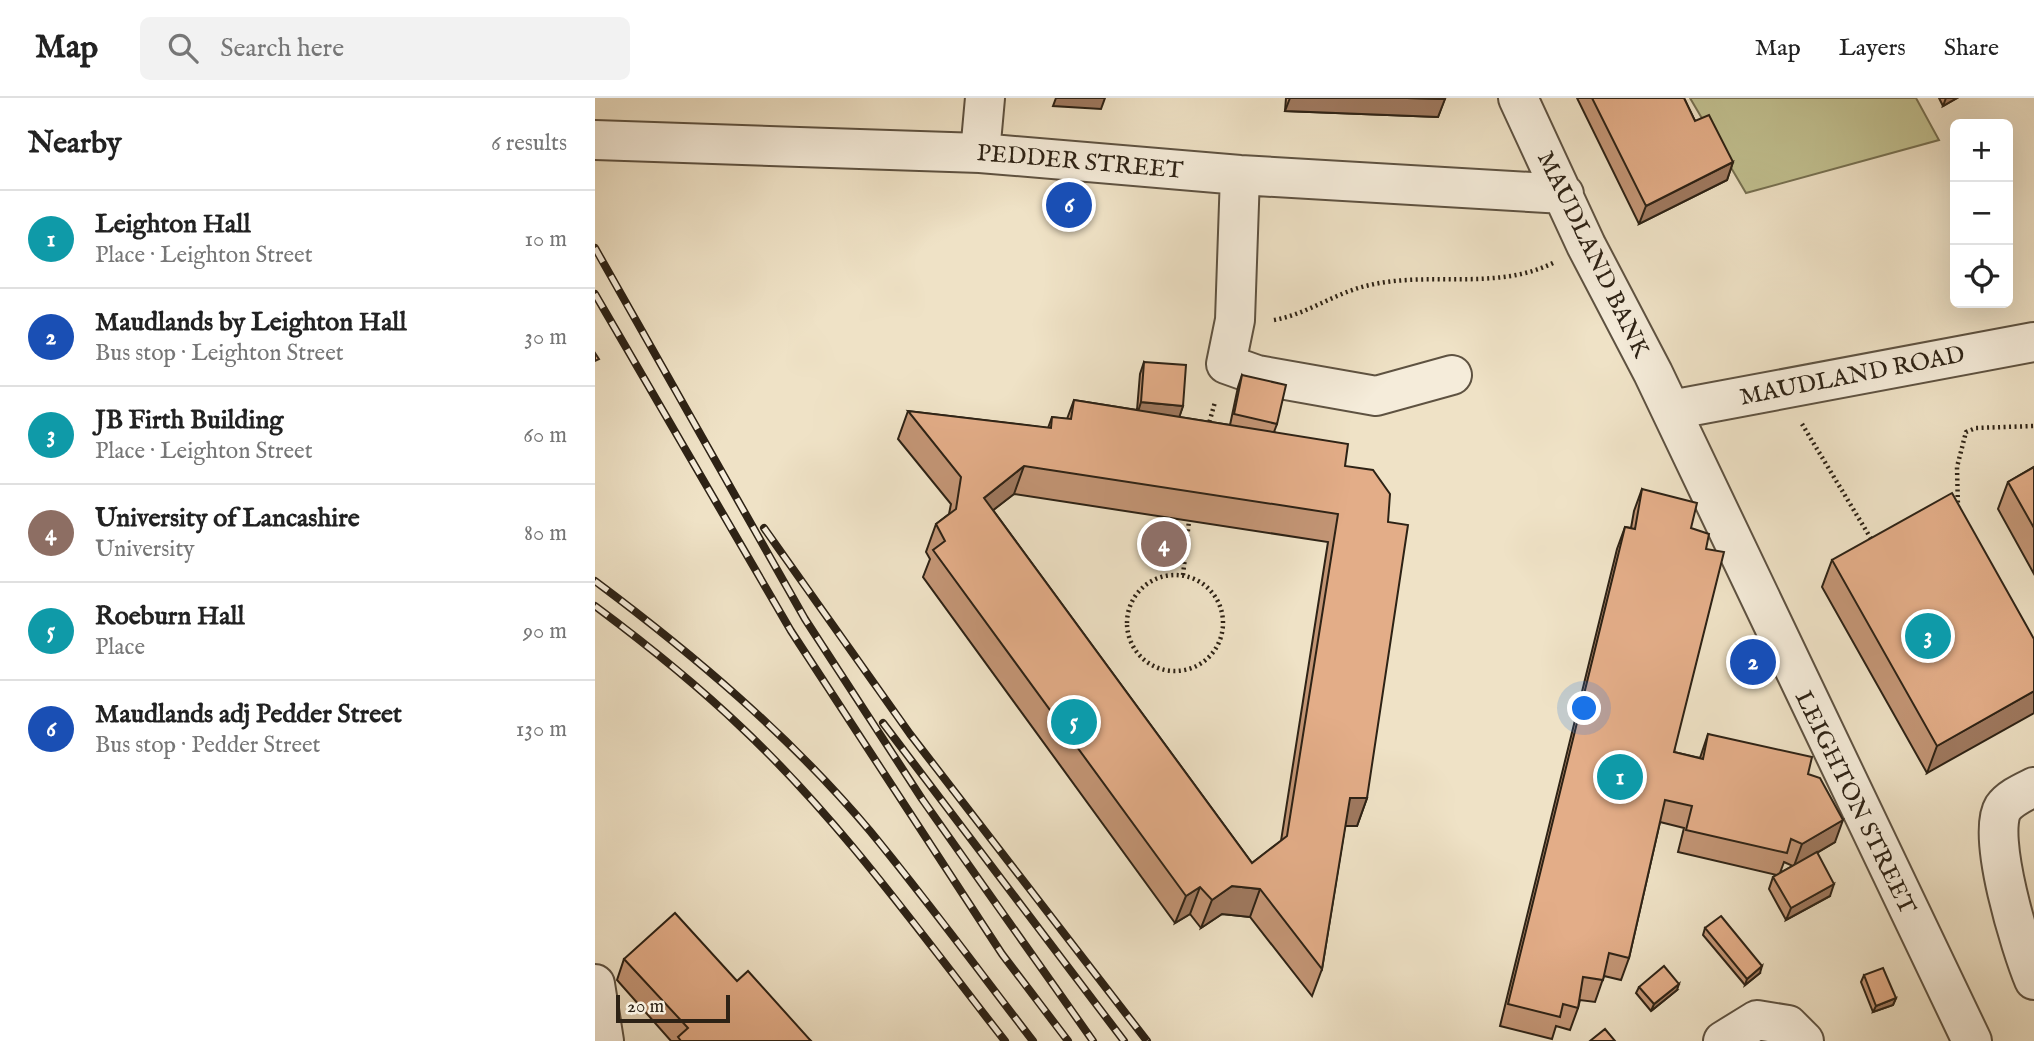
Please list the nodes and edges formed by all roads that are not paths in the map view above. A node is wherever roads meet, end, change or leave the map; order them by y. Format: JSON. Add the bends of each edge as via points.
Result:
{"nodes":[{"id":1,"x":985,"y":98,"type":"edge"},
{"id":2,"x":1518,"y":98,"type":"edge"},
{"id":3,"x":595,"y":139,"type":"edge"},
{"id":4,"x":980,"y":153,"type":"junction"},
{"id":5,"x":1240,"y":175,"type":"junction"},
{"id":6,"x":1564,"y":194,"type":"junction"},
{"id":7,"x":2034,"y":342,"type":"edge"},
{"id":8,"x":1452,"y":375,"type":"dead end"},
{"id":9,"x":1672,"y":414,"type":"junction"},
{"id":10,"x":2034,"y":787,"type":"edge"},
{"id":11,"x":2034,"y":980,"type":"edge"},
{"id":12,"x":595,"y":985,"type":"edge"},
{"id":13,"x":604,"y":1041,"type":"edge"},
{"id":14,"x":1723,"y":1041,"type":"edge"},
{"id":15,"x":1804,"y":1041,"type":"edge"},
{"id":16,"x":1972,"y":1041,"type":"edge"}],
"edges":[{"from":1,"to":4,"type":"street"},
{"from":2,"to":6,"type":"street","name":"MAUDLAND BANK"},
{"from":3,"to":4,"type":"street","name":"PEDDER STREET"},
{"from":4,"to":5,"type":"street","name":"PEDDER STREET"},
{"from":5,"to":6,"type":"street","name":"PEDDER STREET"},
{"from":5,"to":8,"type":"street","via":[[1234,320],[1226,364],[1258,375],[1376,396]]},
{"from":6,"to":9,"type":"street","name":"MAUDLAND BANK"},
{"from":7,"to":9,"type":"street","name":"MAUDLAND ROAD"},
{"from":9,"to":16,"type":"street","name":"LEIGHTON STREET"},
{"from":10,"to":11,"type":"street","via":[[2003,808],[1996,832],[1999,861]]},
{"from":12,"to":13,"type":"street"},
{"from":14,"to":15,"type":"street","via":[[1757,1020],[1788,1026]]}]}
